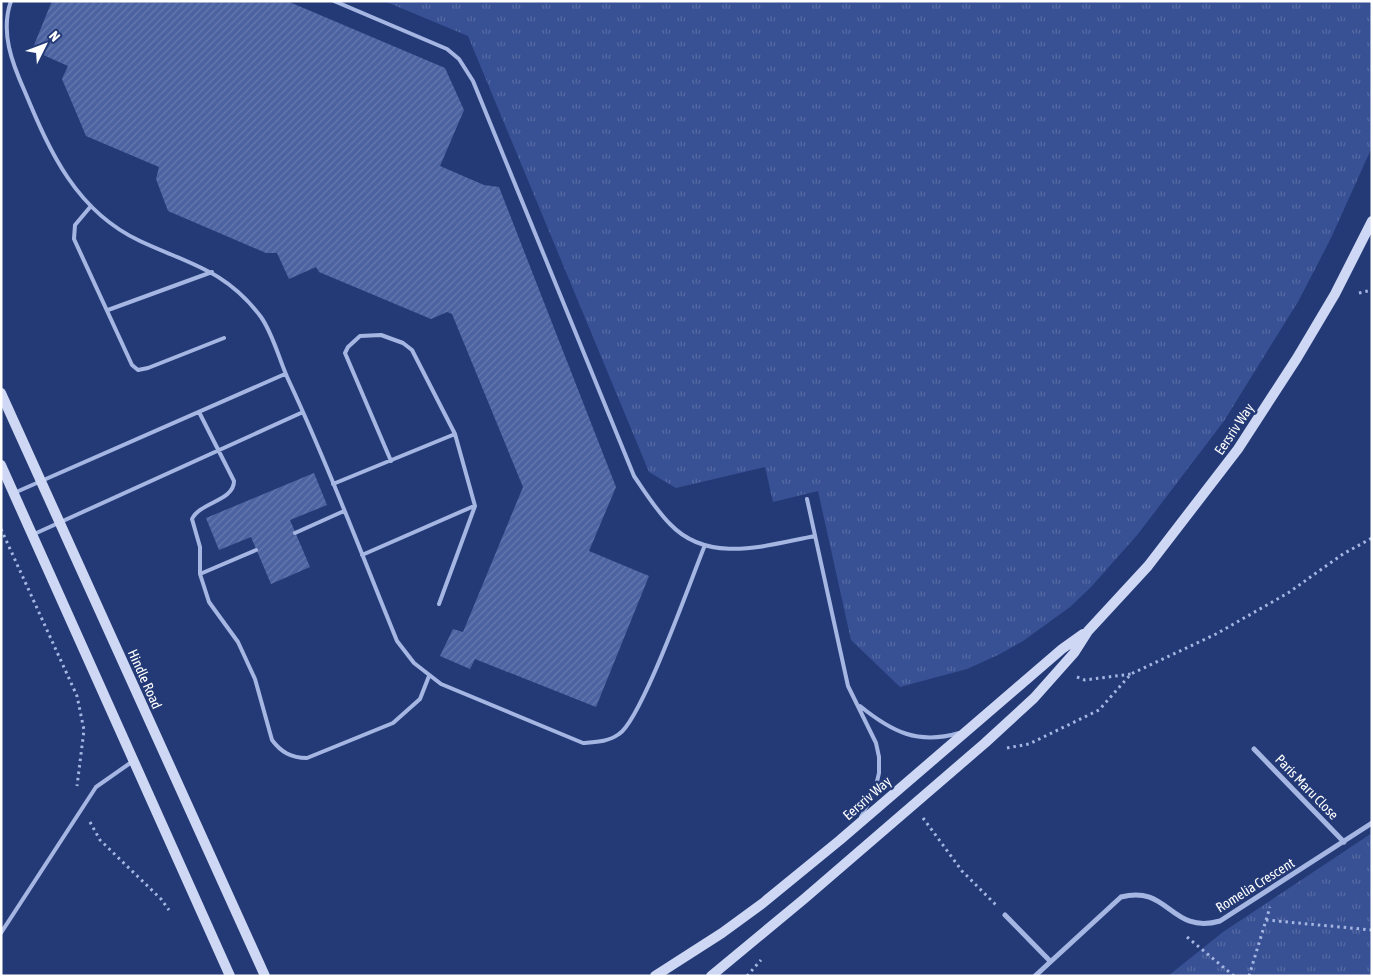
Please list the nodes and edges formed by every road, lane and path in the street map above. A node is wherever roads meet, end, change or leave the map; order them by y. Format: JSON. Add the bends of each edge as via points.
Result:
{"nodes":[{"id":1,"x":11,"y":1,"type":"edge"},
{"id":2,"x":334,"y":1,"type":"edge"},
{"id":3,"x":92,"y":206,"type":"junction"},
{"id":4,"x":1372,"y":221,"type":"edge"},
{"id":5,"x":212,"y":272,"type":"junction"},
{"id":6,"x":1372,"y":290,"type":"edge"},
{"id":7,"x":1359,"y":293,"type":"dead end"},
{"id":8,"x":108,"y":310,"type":"junction"},
{"id":9,"x":224,"y":338,"type":"dead end"},
{"id":10,"x":285,"y":374,"type":"junction"},
{"id":11,"x":1,"y":393,"type":"edge"},
{"id":12,"x":199,"y":412,"type":"junction"},
{"id":13,"x":304,"y":412,"type":"junction"},
{"id":14,"x":455,"y":434,"type":"junction"},
{"id":15,"x":219,"y":449,"type":"junction"},
{"id":16,"x":391,"y":461,"type":"junction"},
{"id":17,"x":1,"y":465,"type":"edge"},
{"id":18,"x":41,"y":481,"type":"junction"},
{"id":19,"x":333,"y":484,"type":"junction"},
{"id":20,"x":14,"y":493,"type":"junction"},
{"id":21,"x":807,"y":499,"type":"dead end"},
{"id":22,"x":475,"y":506,"type":"junction"},
{"id":23,"x":344,"y":512,"type":"junction"},
{"id":24,"x":60,"y":522,"type":"junction"},
{"id":25,"x":1,"y":529,"type":"edge"},
{"id":26,"x":296,"y":533,"type":"dead end"},
{"id":27,"x":32,"y":535,"type":"junction"},
{"id":28,"x":815,"y":536,"type":"junction"},
{"id":29,"x":1372,"y":538,"type":"edge"},
{"id":30,"x":705,"y":545,"type":"junction"},
{"id":31,"x":256,"y":550,"type":"dead end"},
{"id":32,"x":362,"y":555,"type":"junction"},
{"id":33,"x":200,"y":574,"type":"junction"},
{"id":34,"x":439,"y":604,"type":"dead end"},
{"id":35,"x":1088,"y":631,"type":"junction"},
{"id":36,"x":1131,"y":674,"type":"junction"},
{"id":37,"x":429,"y":676,"type":"junction"},
{"id":38,"x":1077,"y":677,"type":"dead end"},
{"id":39,"x":858,"y":705,"type":"junction"},
{"id":40,"x":967,"y":730,"type":"junction"},
{"id":41,"x":1003,"y":748,"type":"dead end"},
{"id":42,"x":1254,"y":749,"type":"dead end"},
{"id":43,"x":133,"y":761,"type":"junction"},
{"id":44,"x":82,"y":809,"type":"junction"},
{"id":45,"x":920,"y":814,"type":"dead end"},
{"id":46,"x":1372,"y":824,"type":"edge"},
{"id":47,"x":857,"y":826,"type":"junction"},
{"id":48,"x":1344,"y":842,"type":"junction"},
{"id":49,"x":1276,"y":886,"type":"junction"},
{"id":50,"x":169,"y":910,"type":"dead end"},
{"id":51,"x":1005,"y":915,"type":"joint"},
{"id":52,"x":1182,"y":920,"type":"junction"},
{"id":53,"x":1266,"y":920,"type":"junction"},
{"id":54,"x":1372,"y":930,"type":"edge"},
{"id":55,"x":1,"y":934,"type":"edge"},
{"id":56,"x":1050,"y":961,"type":"junction"},
{"id":57,"x":230,"y":976,"type":"edge"},
{"id":58,"x":265,"y":976,"type":"edge"},
{"id":59,"x":655,"y":976,"type":"edge"},
{"id":60,"x":711,"y":976,"type":"edge"},
{"id":61,"x":1035,"y":976,"type":"edge"},
{"id":62,"x":1234,"y":976,"type":"edge"},
{"id":63,"x":1250,"y":976,"type":"edge"}],
"edges":[{"from":1,"to":3,"type":"lane","via":[[4,26],[16,73],[49,149],[68,179]]},
{"from":2,"to":30,"type":"lane","via":[[447,49],[459,59],[472,81],[634,476],[671,526]]},
{"from":3,"to":5,"type":"lane","via":[[113,225],[139,240]]},
{"from":3,"to":8,"type":"lane","via":[[75,225],[73,234]]},
{"from":4,"to":35,"type":"main road","name":"Eersriv Way","via":[[1335,294],[1238,449],[1148,566]]},
{"from":5,"to":8,"type":"lane"},
{"from":5,"to":10,"type":"lane","via":[[239,291],[262,319]]},
{"from":6,"to":7,"type":"path"},
{"from":8,"to":9,"type":"lane","via":[[132,365],[138,370]]},
{"from":10,"to":12,"type":"lane"},
{"from":10,"to":13,"type":"lane"},
{"from":11,"to":18,"type":"main road","name":"Hindle Road"},
{"from":12,"to":15,"type":"lane"},
{"from":12,"to":18,"type":"lane"},
{"from":13,"to":15,"type":"lane"},
{"from":13,"to":19,"type":"lane"},
{"from":14,"to":16,"type":"lane"},
{"from":14,"to":16,"type":"lane","via":[[408,347],[380,335],[360,336],[345,353]]},
{"from":14,"to":22,"type":"lane"},
{"from":15,"to":24,"type":"lane"},
{"from":15,"to":33,"type":"lane","via":[[234,486],[195,513],[192,519],[200,547]]},
{"from":16,"to":19,"type":"lane"},
{"from":17,"to":20,"type":"main road"},
{"from":18,"to":20,"type":"lane"},
{"from":18,"to":24,"type":"main road","name":"Hindle Road"},
{"from":19,"to":23,"type":"lane"},
{"from":20,"to":27,"type":"main road"},
{"from":21,"to":28,"type":"lane"},
{"from":22,"to":32,"type":"lane"},
{"from":22,"to":34,"type":"lane"},
{"from":23,"to":26,"type":"lane"},
{"from":23,"to":32,"type":"lane"},
{"from":24,"to":27,"type":"lane"},
{"from":24,"to":58,"type":"main road","name":"Hindle Road"},
{"from":25,"to":44,"type":"path","via":[[77,696],[84,730],[76,792]]},
{"from":27,"to":43,"type":"main road"},
{"from":28,"to":30,"type":"lane","via":[[747,549],[722,550]]},
{"from":28,"to":39,"type":"lane","via":[[848,686]]},
{"from":29,"to":36,"type":"path","via":[[1216,634]]},
{"from":30,"to":37,"type":"lane","via":[[640,707],[621,733],[605,742],[583,742],[458,692]]},
{"from":31,"to":33,"type":"lane"},
{"from":32,"to":37,"type":"lane","via":[[397,641]]},
{"from":33,"to":37,"type":"lane","via":[[208,602],[238,642],[255,679],[272,740],[284,753],[307,758],[393,724],[420,699]]},
{"from":35,"to":40,"type":"main road","name":"Eersriv Way","via":[[1062,649]]},
{"from":35,"to":60,"type":"main road","name":"Eersriv Way","via":[[1074,653],[1034,698]]},
{"from":36,"to":38,"type":"path","via":[[1085,680]]},
{"from":36,"to":41,"type":"path","via":[[1099,710],[1029,744]]},
{"from":39,"to":40,"type":"lane","via":[[882,724],[917,737],[946,737]]},
{"from":39,"to":47,"type":"lane","via":[[876,743],[879,773],[875,790]]},
{"from":40,"to":47,"type":"main road","name":"Eersriv Way"},
{"from":42,"to":48,"type":"street","name":"Paris Maru Close"},
{"from":43,"to":44,"type":"lane","via":[[96,787]]},
{"from":43,"to":57,"type":"main road"},
{"from":44,"to":50,"type":"path","via":[[100,840]]},
{"from":44,"to":55,"type":"lane"},
{"from":45,"to":51,"type":"path","via":[[962,871]]},
{"from":46,"to":48,"type":"street","name":"Romelia Crescent"},
{"from":47,"to":59,"type":"main road","name":"Eersriv Way","via":[[744,917]]},
{"from":48,"to":49,"type":"street","name":"Romelia Crescent"},
{"from":49,"to":52,"type":"street","name":"Romelia Crescent","via":[[1220,921],[1204,924]]},
{"from":49,"to":53,"type":"path"},
{"from":51,"to":56,"type":"street"},
{"from":52,"to":56,"type":"street","via":[[1147,895],[1121,897]]},
{"from":52,"to":62,"type":"path","via":[[1188,939]]},
{"from":53,"to":54,"type":"path"},
{"from":53,"to":63,"type":"path"},
{"from":56,"to":61,"type":"street"}]}
